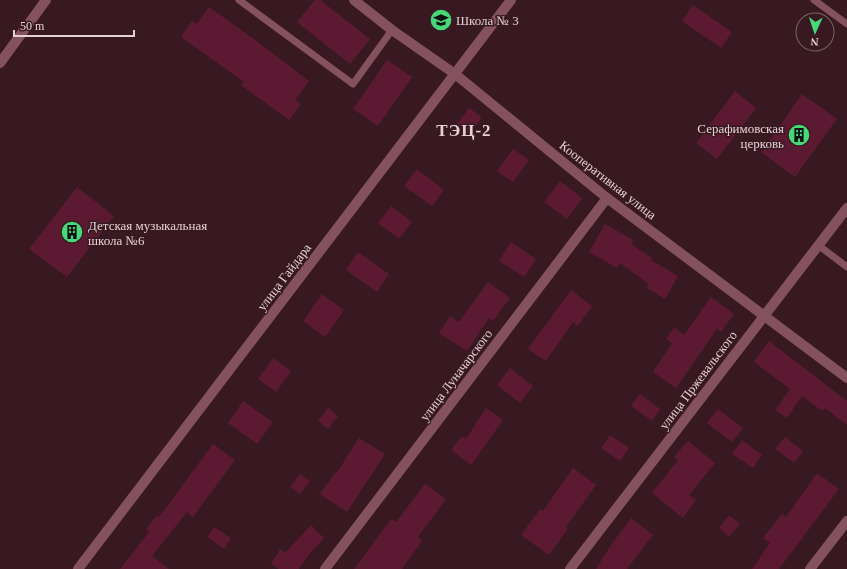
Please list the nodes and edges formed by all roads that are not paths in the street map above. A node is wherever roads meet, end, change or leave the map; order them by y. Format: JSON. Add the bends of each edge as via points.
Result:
{"nodes":[{"id":1,"x":46,"y":0,"type":"edge"},
{"id":2,"x":239,"y":0,"type":"edge"},
{"id":3,"x":354,"y":0,"type":"edge"},
{"id":4,"x":511,"y":0,"type":"edge"},
{"id":5,"x":814,"y":0,"type":"edge"},
{"id":6,"x":847,"y":24,"type":"edge"},
{"id":7,"x":392,"y":30,"type":"junction"},
{"id":8,"x":0,"y":63,"type":"edge"},
{"id":9,"x":455,"y":74,"type":"junction"},
{"id":10,"x":607,"y":198,"type":"junction"},
{"id":11,"x":847,"y":208,"type":"edge"},
{"id":12,"x":818,"y":245,"type":"junction"},
{"id":13,"x":847,"y":267,"type":"edge"},
{"id":14,"x":763,"y":315,"type":"junction"},
{"id":15,"x":847,"y":378,"type":"edge"},
{"id":16,"x":847,"y":521,"type":"edge"},
{"id":17,"x":78,"y":569,"type":"edge"},
{"id":18,"x":325,"y":569,"type":"edge"},
{"id":19,"x":570,"y":569,"type":"edge"},
{"id":20,"x":810,"y":569,"type":"edge"}],
"edges":[{"from":1,"to":8,"type":"street"},
{"from":2,"to":7,"type":"lane","via":[[353,84]]},
{"from":3,"to":7,"type":"street","name":"Кооперативная улица"},
{"from":4,"to":9,"type":"street","name":"улица Гайдара"},
{"from":5,"to":6,"type":"lane"},
{"from":7,"to":9,"type":"street","name":"Кооперативная улица"},
{"from":9,"to":10,"type":"street","name":"Кооперативная улица"},
{"from":9,"to":17,"type":"street","name":"улица Гайдара"},
{"from":10,"to":14,"type":"street","name":"Кооперативная улица"},
{"from":10,"to":18,"type":"street","name":"улица Луначарского"},
{"from":11,"to":12,"type":"street","name":"улица Пржевальского"},
{"from":12,"to":13,"type":"lane"},
{"from":12,"to":14,"type":"street","name":"улица Пржевальского"},
{"from":14,"to":15,"type":"street","name":"Кооперативная улица"},
{"from":14,"to":19,"type":"street","name":"улица Пржевальского"},
{"from":16,"to":20,"type":"street"}]}
